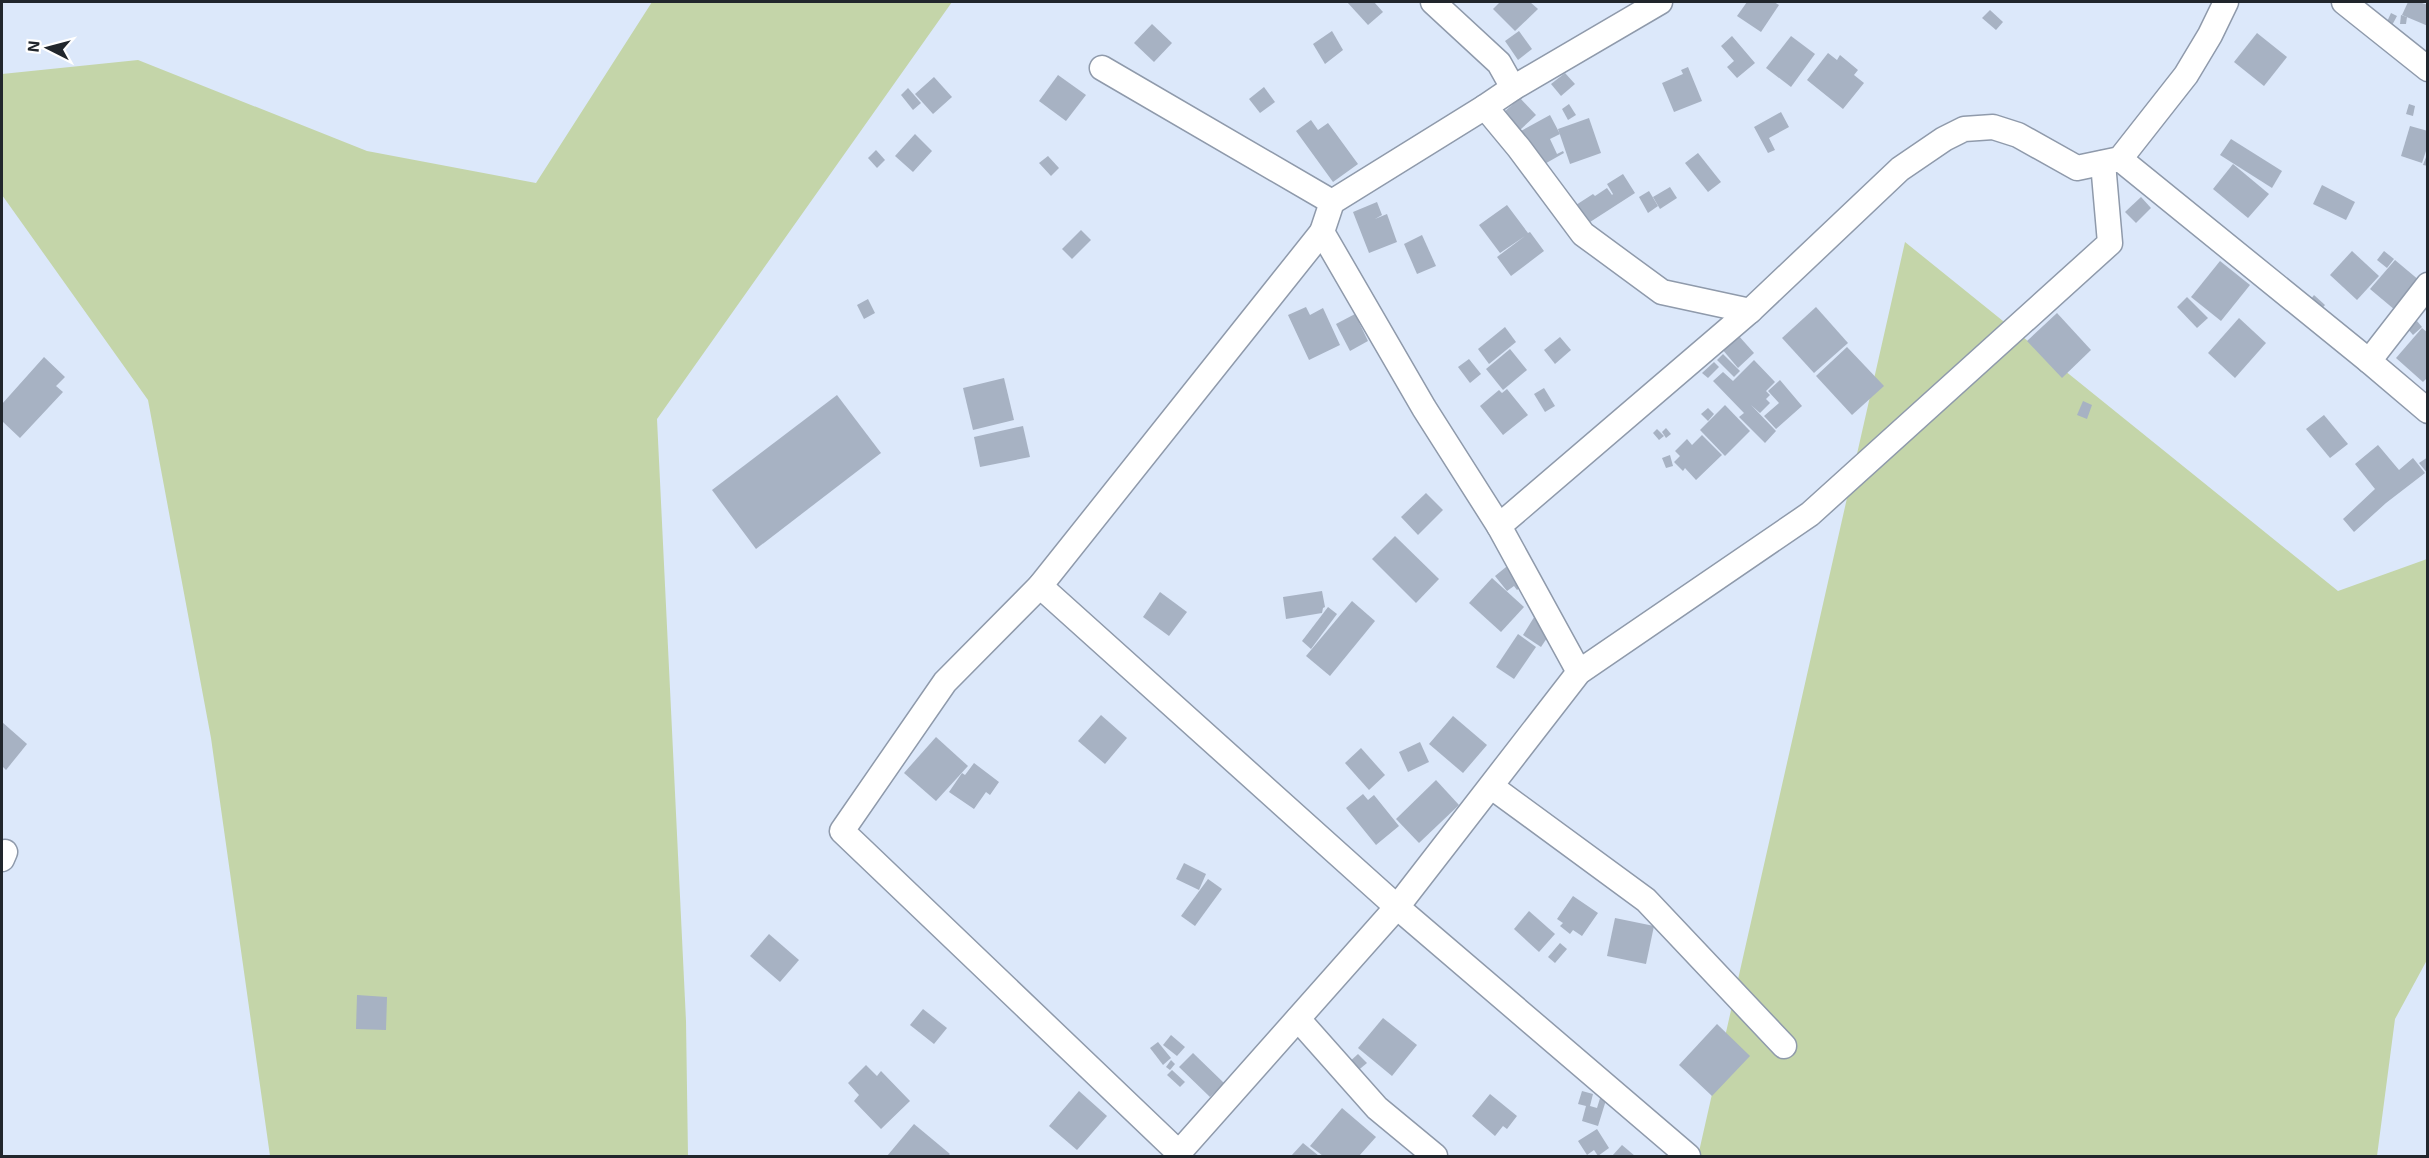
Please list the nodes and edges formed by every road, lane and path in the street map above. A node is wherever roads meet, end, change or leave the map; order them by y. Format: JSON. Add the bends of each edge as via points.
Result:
{"nodes":[{"id":1,"x":1433,"y":2,"type":"edge"},
{"id":2,"x":1660,"y":2,"type":"edge"},
{"id":3,"x":2226,"y":2,"type":"edge"},
{"id":4,"x":2344,"y":2,"type":"edge"},
{"id":5,"x":1102,"y":68,"type":"dead end"},
{"id":6,"x":2427,"y":69,"type":"edge"},
{"id":7,"x":1513,"y":88,"type":"junction"},
{"id":8,"x":1485,"y":107,"type":"junction"},
{"id":9,"x":2111,"y":161,"type":"junction"},
{"id":10,"x":1332,"y":202,"type":"junction"},
{"id":11,"x":1322,"y":232,"type":"junction"},
{"id":12,"x":2427,"y":285,"type":"edge"},
{"id":13,"x":1750,"y":311,"type":"junction"},
{"id":14,"x":2369,"y":361,"type":"junction"},
{"id":15,"x":2427,"y":411,"type":"edge"},
{"id":16,"x":1500,"y":526,"type":"junction"},
{"id":17,"x":1040,"y":586,"type":"junction"},
{"id":18,"x":1579,"y":672,"type":"junction"},
{"id":19,"x":1492,"y":787,"type":"junction"},
{"id":20,"x":1397,"y":907,"type":"junction"},
{"id":21,"x":1298,"y":1019,"type":"junction"},
{"id":22,"x":1784,"y":1046,"type":"dead end"},
{"id":23,"x":1178,"y":1155,"type":"edge"},
{"id":24,"x":1435,"y":1156,"type":"edge"},
{"id":25,"x":1688,"y":1156,"type":"edge"}],
"edges":[{"from":1,"to":7,"type":"street","via":[[1499,63]]},
{"from":2,"to":7,"type":"street"},
{"from":3,"to":9,"type":"street","via":[[2186,75]]},
{"from":4,"to":6,"type":"street"},
{"from":5,"to":10,"type":"street"},
{"from":7,"to":8,"type":"street"},
{"from":8,"to":10,"type":"street"},
{"from":8,"to":13,"type":"street","via":[[1583,234],[1662,292]]},
{"from":9,"to":13,"type":"street","via":[[2077,168],[2018,135],[1993,127],[1965,129],[1900,169]]},
{"from":9,"to":14,"type":"street"},
{"from":9,"to":18,"type":"street","via":[[2110,243],[1810,514]]},
{"from":10,"to":11,"type":"street"},
{"from":11,"to":16,"type":"street","via":[[1424,408]]},
{"from":11,"to":17,"type":"street"},
{"from":12,"to":14,"type":"street"},
{"from":13,"to":16,"type":"street"},
{"from":14,"to":15,"type":"street"},
{"from":16,"to":18,"type":"street"},
{"from":17,"to":20,"type":"street"},
{"from":17,"to":23,"type":"street","via":[[945,682],[842,831]]},
{"from":18,"to":19,"type":"street"},
{"from":19,"to":20,"type":"street"},
{"from":19,"to":22,"type":"street","via":[[1646,900]]},
{"from":20,"to":21,"type":"street"},
{"from":20,"to":25,"type":"street"},
{"from":21,"to":23,"type":"street"},
{"from":21,"to":24,"type":"street","via":[[1377,1108]]}]}
